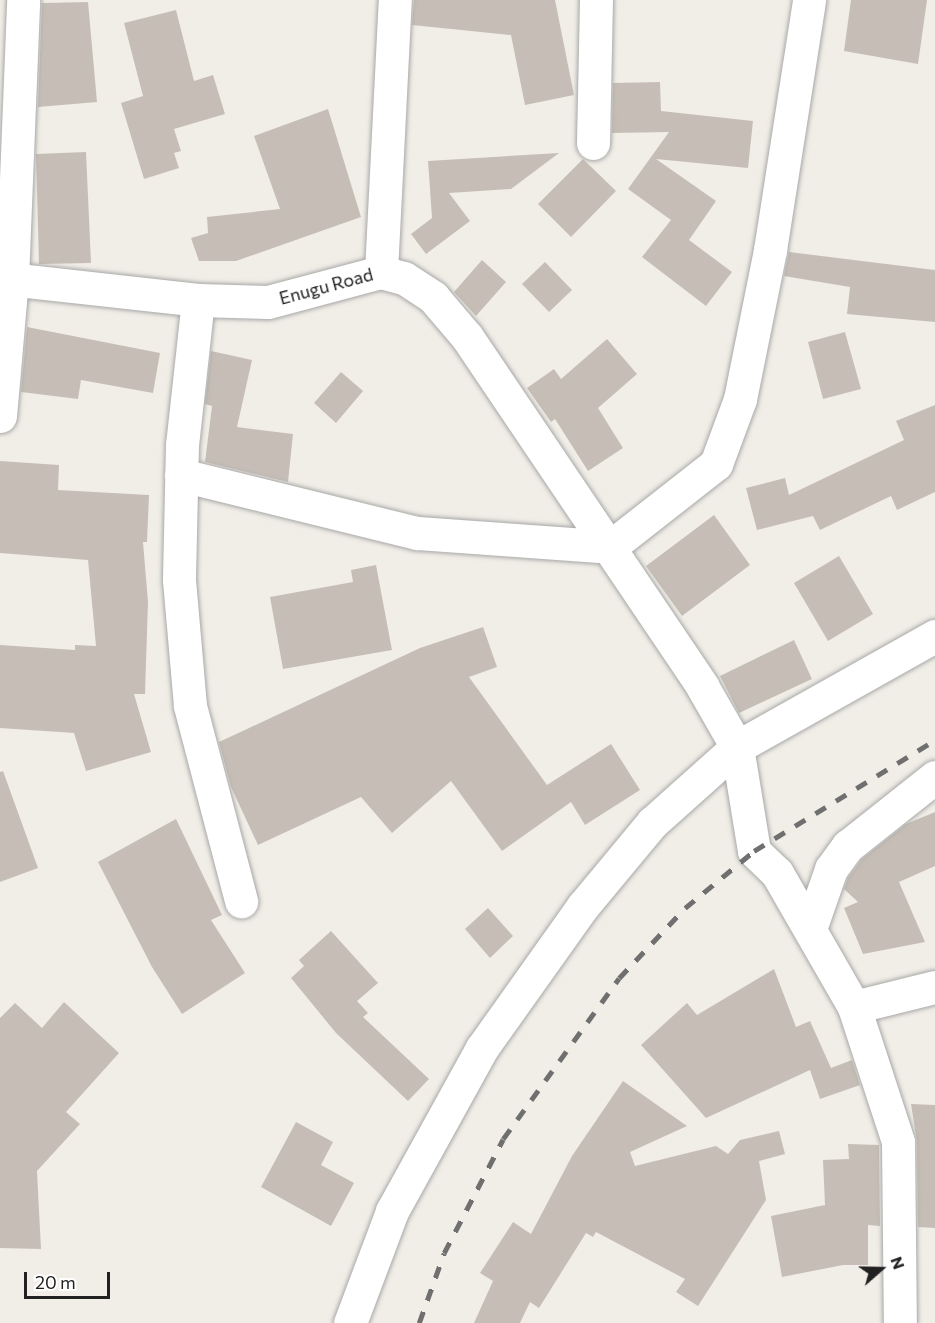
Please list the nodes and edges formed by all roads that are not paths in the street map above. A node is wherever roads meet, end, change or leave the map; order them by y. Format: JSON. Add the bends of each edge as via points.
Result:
{"nodes":[{"id":1,"x":23,"y":0,"type":"edge"},
{"id":2,"x":395,"y":0,"type":"edge"},
{"id":3,"x":596,"y":0,"type":"edge"},
{"id":4,"x":809,"y":0,"type":"edge"},
{"id":5,"x":593,"y":143,"type":"dead end"},
{"id":6,"x":381,"y":272,"type":"junction"},
{"id":7,"x":6,"y":278,"type":"edge"},
{"id":8,"x":198,"y":300,"type":"junction"},
{"id":9,"x":0,"y":416,"type":"edge"},
{"id":10,"x":181,"y":475,"type":"junction"},
{"id":11,"x":610,"y":547,"type":"junction"},
{"id":12,"x":935,"y":636,"type":"edge"},
{"id":13,"x":737,"y":747,"type":"junction"},
{"id":14,"x":935,"y":777,"type":"edge"},
{"id":15,"x":241,"y":901,"type":"dead end"},
{"id":16,"x":810,"y":930,"type":"junction"},
{"id":17,"x":935,"y":987,"type":"edge"},
{"id":18,"x":854,"y":1007,"type":"junction"},
{"id":19,"x":350,"y":1323,"type":"edge"},
{"id":20,"x":900,"y":1323,"type":"edge"}],
"edges":[{"from":1,"to":7,"type":"street"},
{"from":2,"to":6,"type":"street","name":"Enugu Road"},
{"from":3,"to":5,"type":"street"},
{"from":4,"to":11,"type":"street","via":[[770,250],[740,399],[716,464]]},
{"from":6,"to":8,"type":"street","name":"Enugu Road","via":[[268,302]]},
{"from":6,"to":11,"type":"street","via":[[404,278],[433,297],[467,338]]},
{"from":7,"to":8,"type":"street","name":"Enugu Road"},
{"from":7,"to":9,"type":"street"},
{"from":8,"to":10,"type":"street"},
{"from":10,"to":11,"type":"street","via":[[417,532]]},
{"from":10,"to":15,"type":"street","via":[[179,580],[190,706]]},
{"from":11,"to":13,"type":"street","via":[[702,686]]},
{"from":12,"to":13,"type":"street"},
{"from":13,"to":16,"type":"street","via":[[754,851],[777,873]]},
{"from":13,"to":19,"type":"street","via":[[652,823],[583,906],[482,1048],[392,1211]]},
{"from":14,"to":16,"type":"street","via":[[848,846],[831,869]]},
{"from":16,"to":18,"type":"street"},
{"from":17,"to":18,"type":"street"},
{"from":18,"to":20,"type":"street","via":[[898,1142]]}]}
